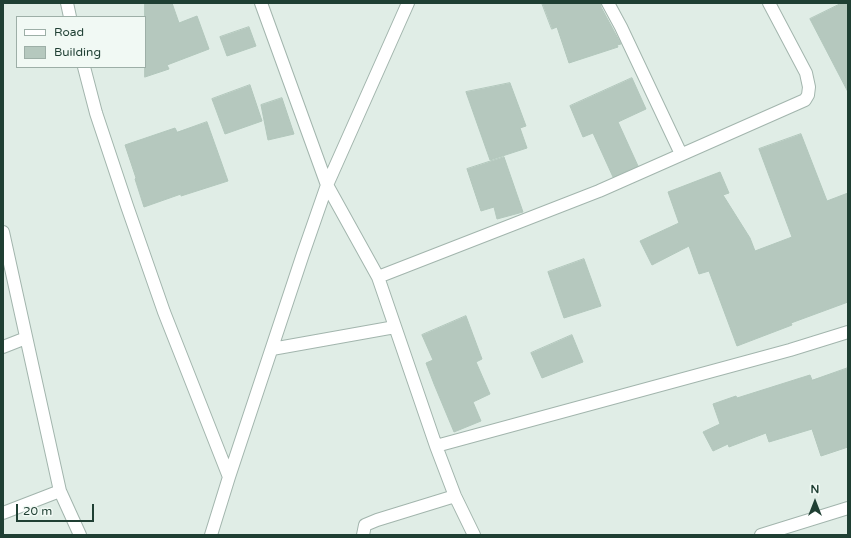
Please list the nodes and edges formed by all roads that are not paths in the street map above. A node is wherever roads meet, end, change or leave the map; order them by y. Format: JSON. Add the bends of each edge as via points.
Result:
{"nodes":[{"id":1,"x":67,"y":3,"type":"edge"},
{"id":2,"x":261,"y":3,"type":"edge"},
{"id":3,"x":408,"y":3,"type":"edge"},
{"id":4,"x":608,"y":3,"type":"edge"},
{"id":5,"x":769,"y":3,"type":"edge"},
{"id":6,"x":70,"y":16,"type":"edge"},
{"id":7,"x":84,"y":68,"type":"edge"},
{"id":8,"x":681,"y":154,"type":"junction"},
{"id":9,"x":327,"y":185,"type":"junction"},
{"id":10,"x":3,"y":232,"type":"edge"},
{"id":11,"x":378,"y":277,"type":"junction"},
{"id":12,"x":395,"y":327,"type":"junction"},
{"id":13,"x":848,"y":332,"type":"edge"},
{"id":14,"x":26,"y":338,"type":"junction"},
{"id":15,"x":3,"y":347,"type":"edge"},
{"id":16,"x":272,"y":349,"type":"junction"},
{"id":17,"x":436,"y":446,"type":"junction"},
{"id":18,"x":229,"y":477,"type":"junction"},
{"id":19,"x":60,"y":491,"type":"junction"},
{"id":20,"x":455,"y":496,"type":"junction"},
{"id":21,"x":848,"y":508,"type":"edge"},
{"id":22,"x":3,"y":513,"type":"edge"},
{"id":23,"x":80,"y":535,"type":"edge"},
{"id":24,"x":211,"y":535,"type":"edge"},
{"id":25,"x":363,"y":535,"type":"edge"},
{"id":26,"x":474,"y":535,"type":"edge"},
{"id":27,"x":761,"y":535,"type":"edge"}],
"edges":[{"from":1,"to":6,"type":"street"},
{"from":2,"to":9,"type":"street"},
{"from":3,"to":9,"type":"street"},
{"from":4,"to":8,"type":"street","via":[[622,27]]},
{"from":5,"to":8,"type":"street","via":[[806,73],[808,95],[805,100]]},
{"from":7,"to":18,"type":"street","via":[[96,113],[164,312]]},
{"from":8,"to":11,"type":"street","via":[[599,191]]},
{"from":9,"to":11,"type":"street"},
{"from":9,"to":16,"type":"street"},
{"from":10,"to":14,"type":"street"},
{"from":11,"to":12,"type":"street"},
{"from":12,"to":16,"type":"street"},
{"from":12,"to":17,"type":"street"},
{"from":13,"to":17,"type":"street"},
{"from":14,"to":15,"type":"street"},
{"from":14,"to":19,"type":"street"},
{"from":16,"to":18,"type":"street"},
{"from":17,"to":20,"type":"street"},
{"from":18,"to":24,"type":"street"},
{"from":19,"to":22,"type":"street"},
{"from":19,"to":23,"type":"street"},
{"from":20,"to":25,"type":"street","via":[[365,525]]},
{"from":20,"to":26,"type":"street"},
{"from":21,"to":27,"type":"street"}]}
